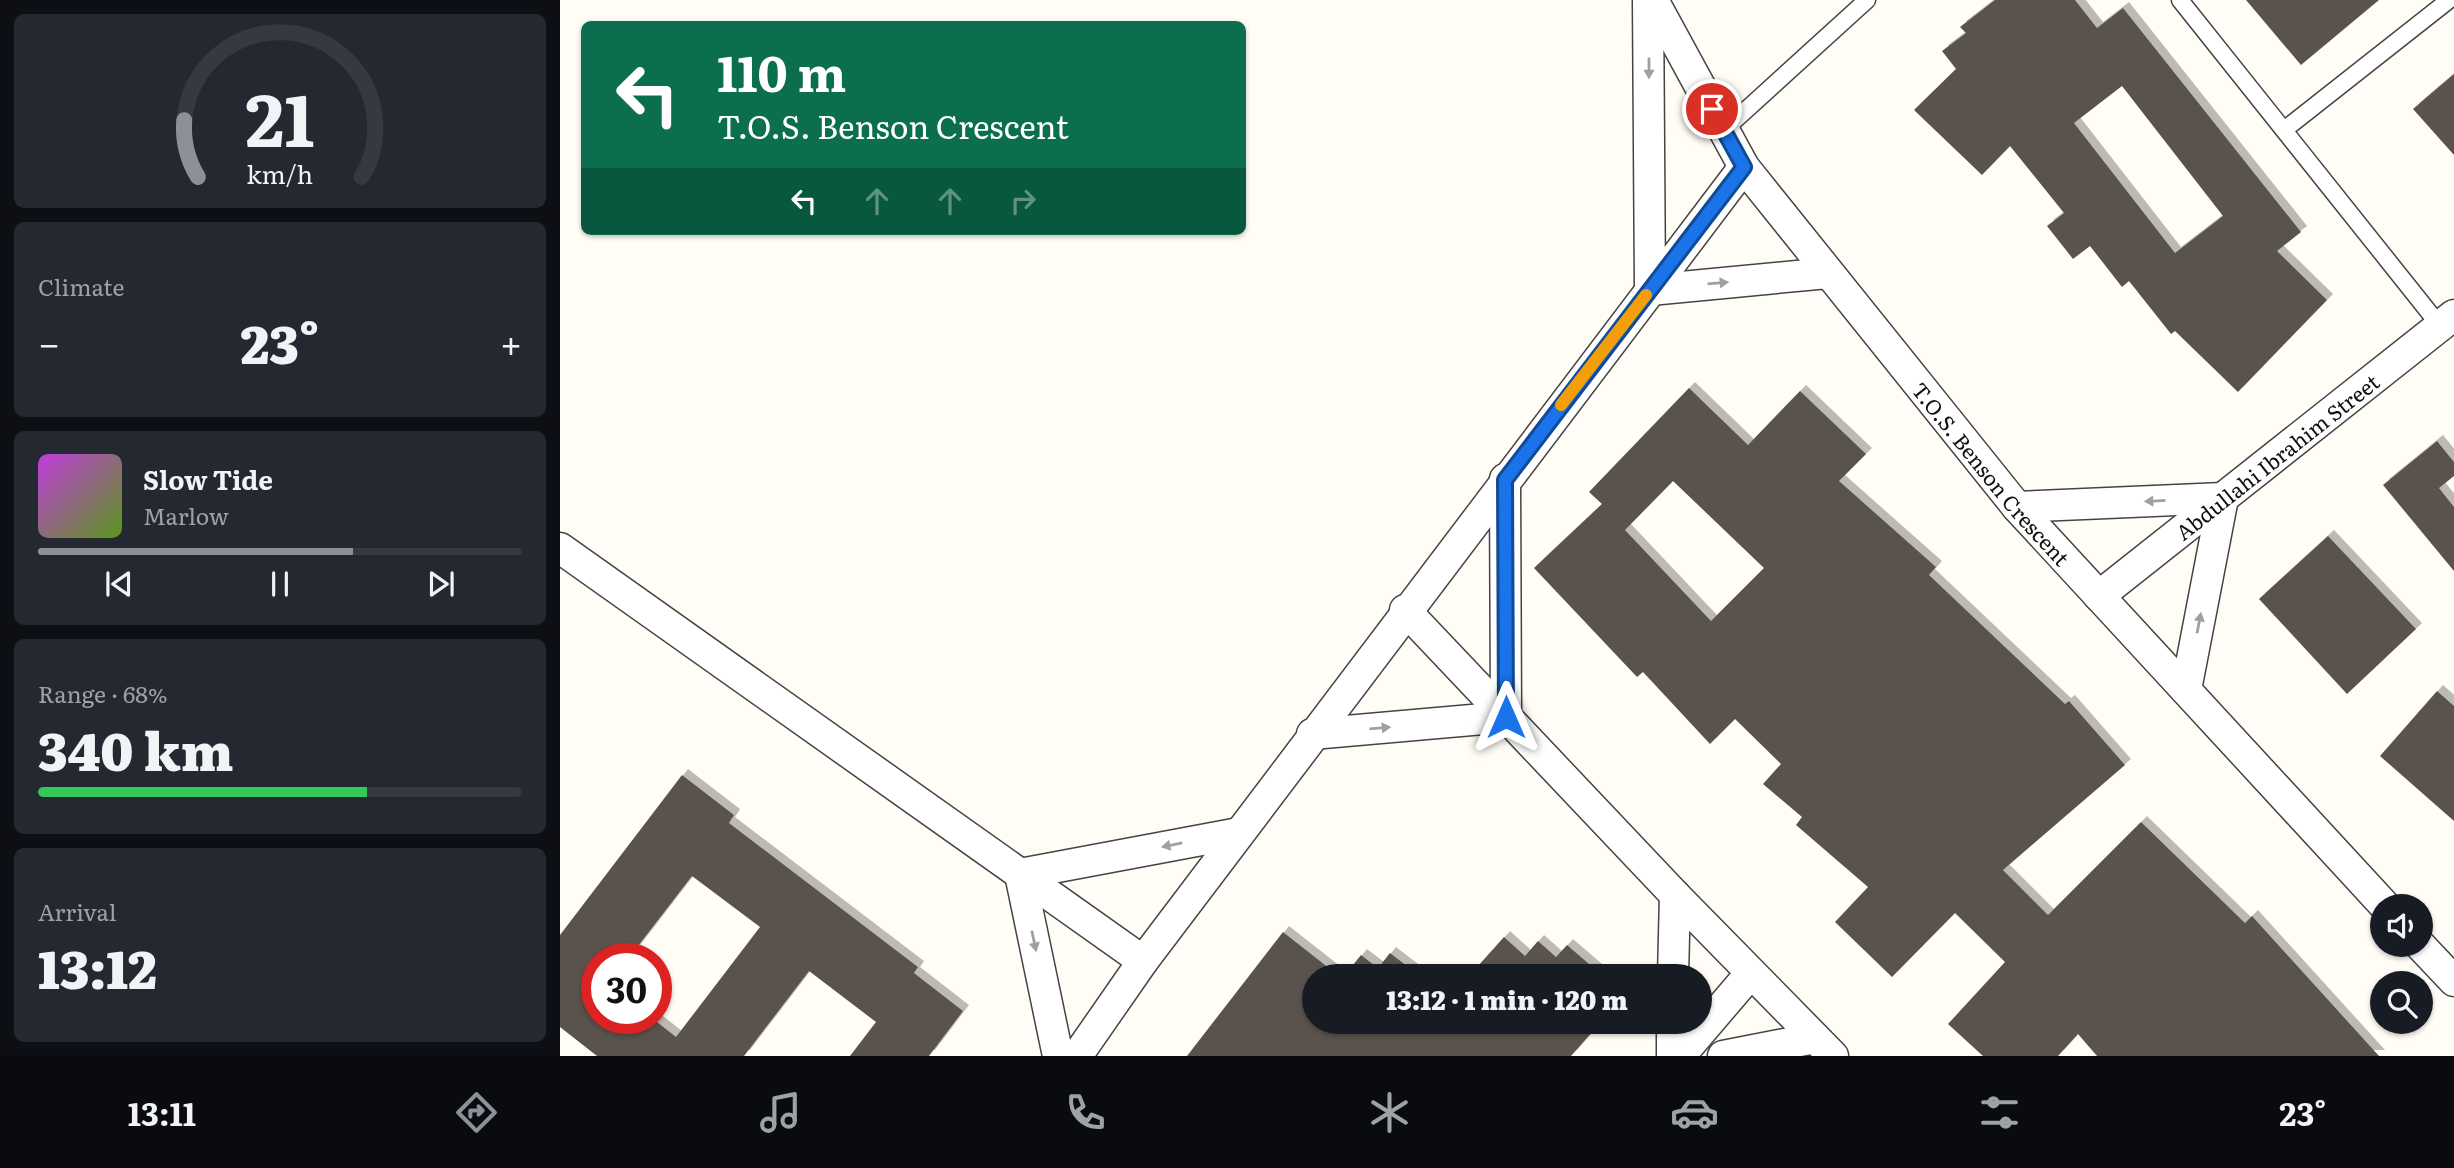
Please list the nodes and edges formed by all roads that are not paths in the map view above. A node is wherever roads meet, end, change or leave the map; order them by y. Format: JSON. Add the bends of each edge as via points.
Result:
{"nodes":[{"id":1,"x":1651,"y":0,"type":"edge"},
{"id":2,"x":1867,"y":0,"type":"edge"},
{"id":3,"x":2180,"y":0,"type":"edge"},
{"id":4,"x":2449,"y":0,"type":"edge"},
{"id":5,"x":1724,"y":130,"type":"junction"},
{"id":6,"x":2284,"y":130,"type":"junction"},
{"id":7,"x":1744,"y":167,"type":"junction"},
{"id":8,"x":1828,"y":273,"type":"junction"},
{"id":9,"x":1650,"y":290,"type":"junction"},
{"id":10,"x":2447,"y":320,"type":"edge"},
{"id":11,"x":1505,"y":480,"type":"junction"},
{"id":12,"x":2223,"y":498,"type":"junction"},
{"id":13,"x":2017,"y":508,"type":"junction"},
{"id":14,"x":560,"y":548,"type":"edge"},
{"id":15,"x":2099,"y":596,"type":"junction"},
{"id":16,"x":1405,"y":610,"type":"junction"},
{"id":17,"x":2186,"y":690,"type":"junction"},
{"id":18,"x":1506,"y":717,"type":"junction"},
{"id":19,"x":1312,"y":734,"type":"junction"},
{"id":20,"x":1239,"y":833,"type":"junction"},
{"id":21,"x":1020,"y":874,"type":"junction"},
{"id":22,"x":2374,"y":894,"type":"edge"},
{"id":23,"x":1675,"y":895,"type":"junction"},
{"id":24,"x":2431,"y":957,"type":"edge"},
{"id":25,"x":1143,"y":961,"type":"junction"},
{"id":26,"x":1673,"y":964,"type":"edge"},
{"id":27,"x":1750,"y":974,"type":"junction"},
{"id":28,"x":2454,"y":981,"type":"edge"},
{"id":29,"x":1672,"y":1034,"type":"edge"},
{"id":30,"x":1824,"y":1047,"type":"edge"},
{"id":31,"x":1058,"y":1056,"type":"edge"},
{"id":32,"x":1077,"y":1056,"type":"edge"},
{"id":33,"x":1672,"y":1056,"type":"edge"},
{"id":34,"x":1680,"y":1056,"type":"edge"},
{"id":35,"x":1723,"y":1056,"type":"edge"}],
"edges":[{"from":1,"to":5,"type":"street","name":"T.O.S. Benson Crescent"},
{"from":1,"to":9,"type":"street","one_way":true},
{"from":2,"to":5,"type":"lane"},
{"from":3,"to":6,"type":"lane"},
{"from":4,"to":6,"type":"lane"},
{"from":5,"to":7,"type":"street","name":"T.O.S. Benson Crescent"},
{"from":6,"to":10,"type":"lane"},
{"from":7,"to":8,"type":"street","name":"T.O.S. Benson Crescent"},
{"from":7,"to":9,"type":"street"},
{"from":9,"to":8,"type":"street","one_way":true},
{"from":8,"to":13,"type":"street","name":"T.O.S. Benson Crescent"},
{"from":9,"to":11,"type":"street"},
{"from":10,"to":12,"type":"street","name":"Abdullahi Ibrahim Street"},
{"from":11,"to":16,"type":"street"},
{"from":11,"to":18,"type":"street"},
{"from":12,"to":13,"type":"street","one_way":true},
{"from":12,"to":15,"type":"street","name":"Abdullahi Ibrahim Street"},
{"from":17,"to":12,"type":"street","one_way":true},
{"from":13,"to":15,"type":"street","name":"T.O.S. Benson Crescent"},
{"from":14,"to":21,"type":"street"},
{"from":15,"to":17,"type":"street","name":"T.O.S. Benson Crescent"},
{"from":16,"to":18,"type":"street"},
{"from":16,"to":19,"type":"street"},
{"from":17,"to":22,"type":"street","name":"T.O.S. Benson Crescent"},
{"from":19,"to":18,"type":"street","one_way":true},
{"from":18,"to":23,"type":"street"},
{"from":19,"to":20,"type":"street"},
{"from":20,"to":21,"type":"street","one_way":true},
{"from":20,"to":25,"type":"street"},
{"from":21,"to":25,"type":"street"},
{"from":21,"to":31,"type":"street","one_way":true},
{"from":23,"to":26,"type":"street"},
{"from":23,"to":27,"type":"street"},
{"from":24,"to":28,"type":"street"},
{"from":25,"to":32,"type":"street"},
{"from":27,"to":30,"type":"street"},
{"from":27,"to":34,"type":"street"},
{"from":29,"to":33,"type":"street"},
{"from":30,"to":35,"type":"street"}]}
